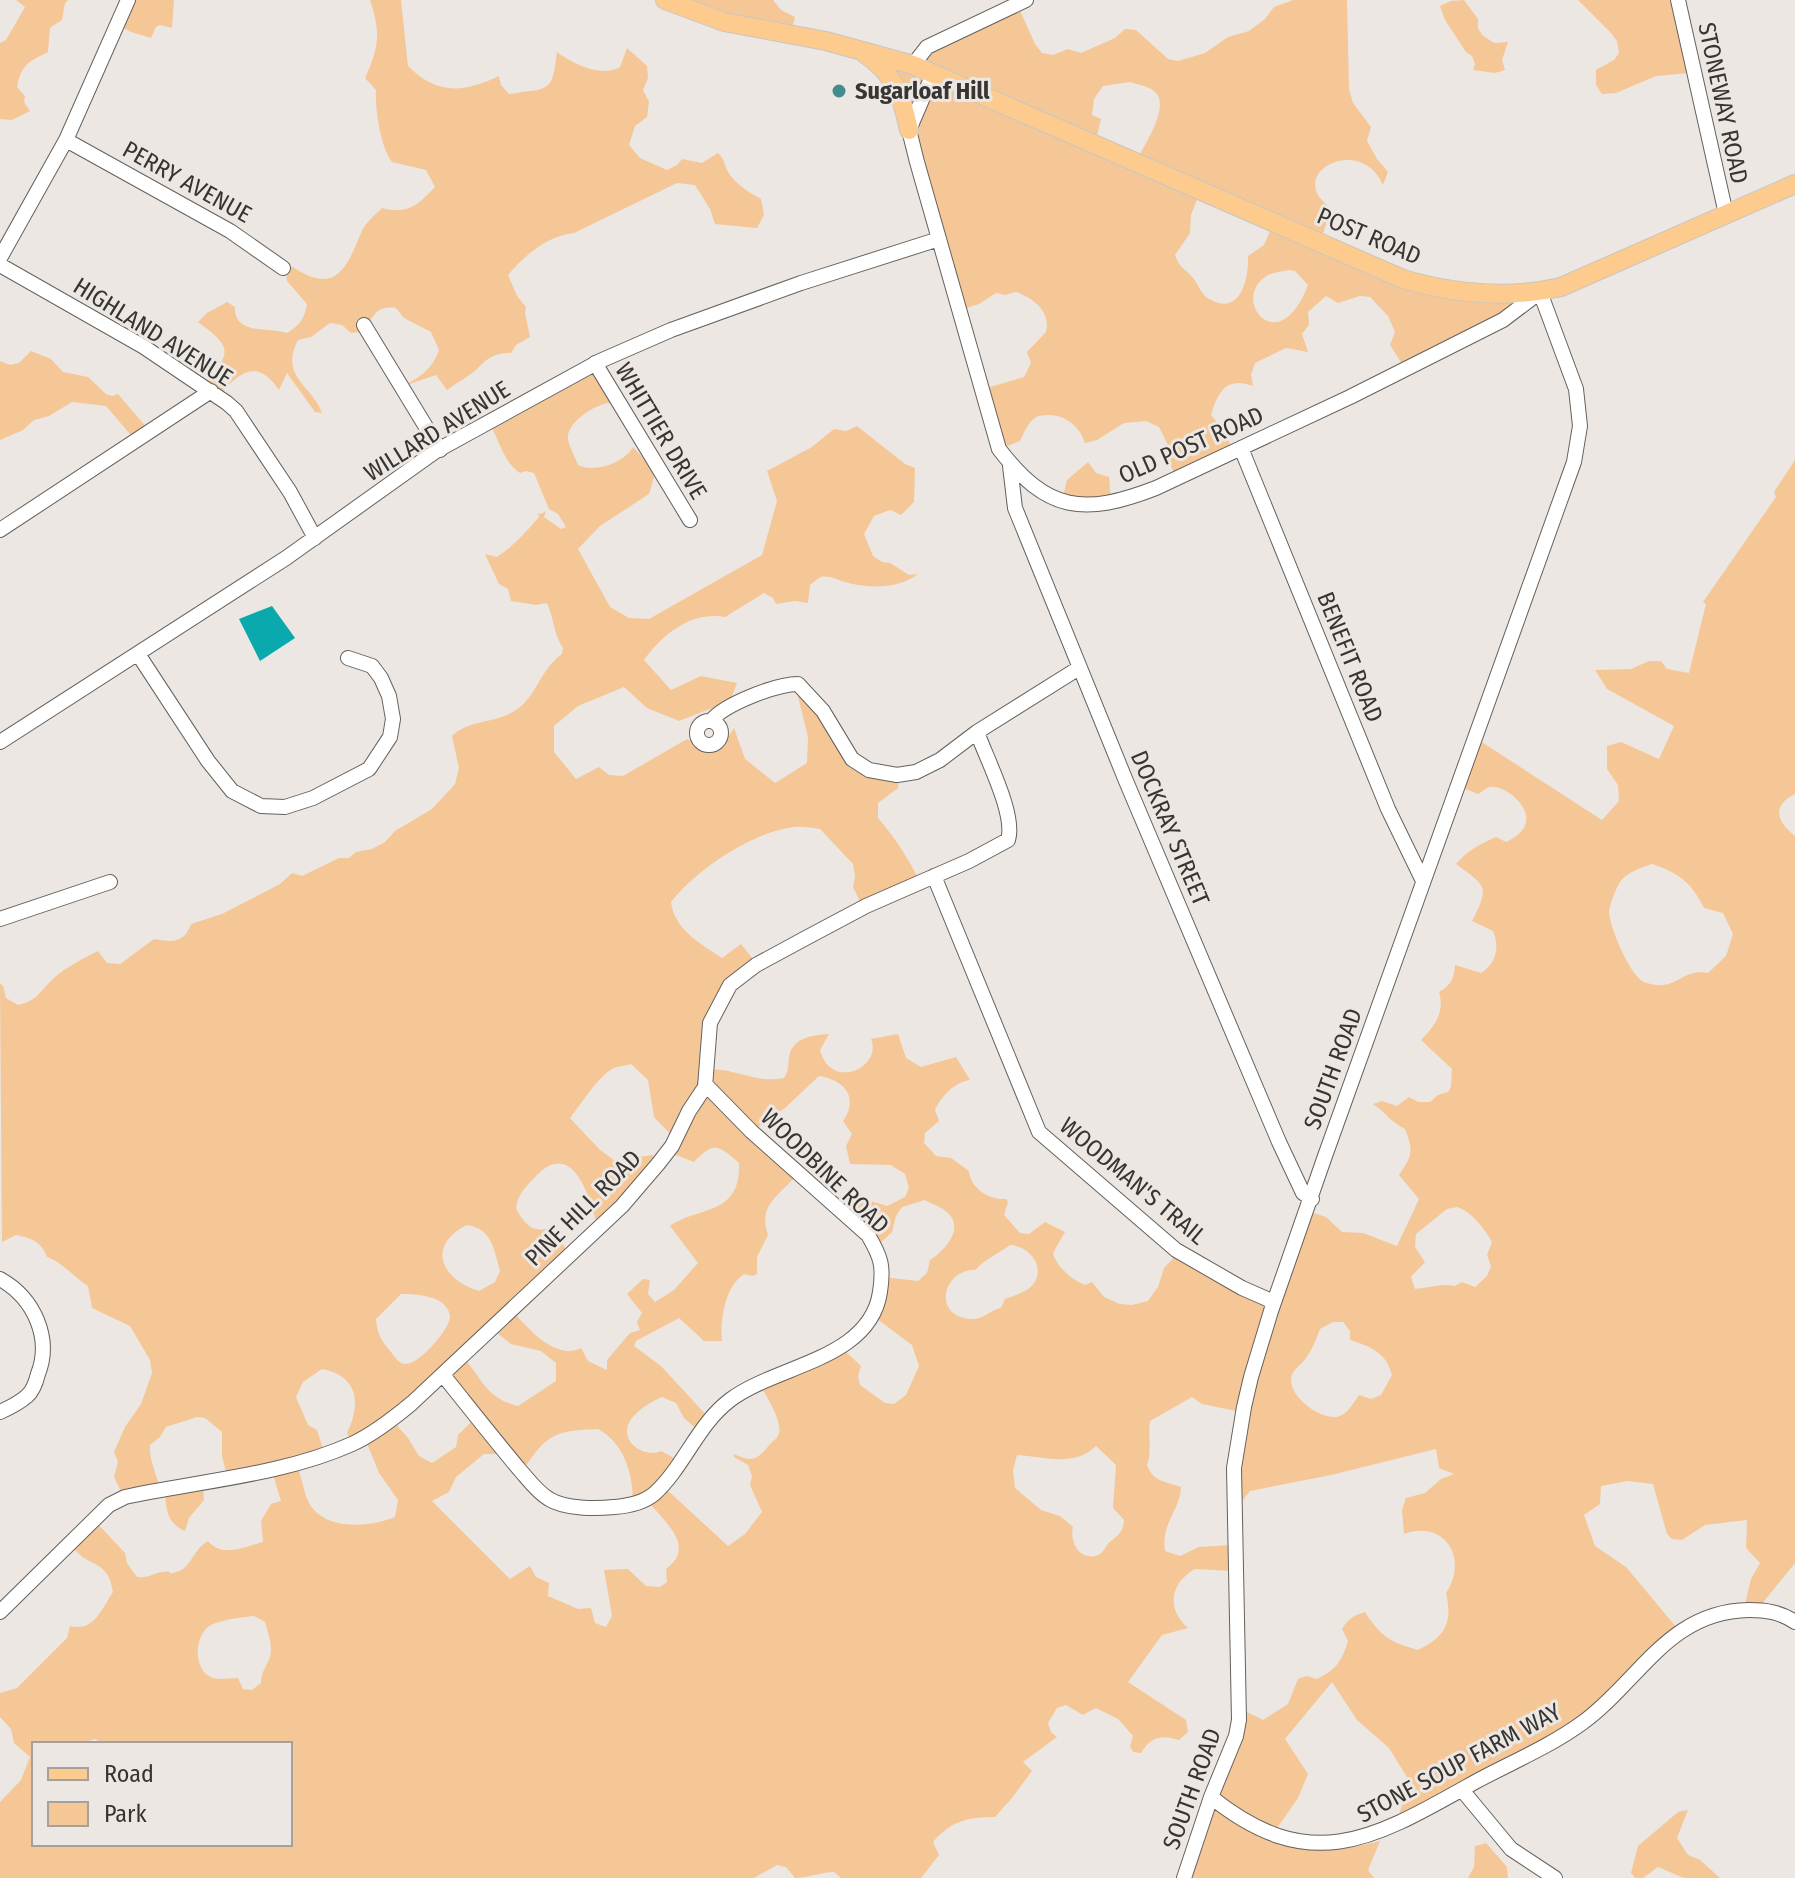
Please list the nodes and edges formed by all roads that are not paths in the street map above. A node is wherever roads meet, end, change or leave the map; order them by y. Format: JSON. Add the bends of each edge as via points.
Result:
{"nodes":[{"id":1,"x":128,"y":0,"type":"edge"},
{"id":2,"x":665,"y":0,"type":"edge"},
{"id":3,"x":1026,"y":0,"type":"edge"},
{"id":4,"x":1678,"y":0,"type":"edge"},
{"id":5,"x":855,"y":49,"type":"junction"},
{"id":6,"x":913,"y":65,"type":"junction"},
{"id":7,"x":933,"y":74,"type":"junction"},
{"id":8,"x":909,"y":130,"type":"junction"},
{"id":9,"x":66,"y":140,"type":"junction"},
{"id":10,"x":1795,"y":184,"type":"edge"},
{"id":11,"x":1726,"y":214,"type":"junction"},
{"id":12,"x":939,"y":239,"type":"junction"},
{"id":13,"x":0,"y":258,"type":"edge"},
{"id":14,"x":0,"y":265,"type":"edge"},
{"id":15,"x":283,"y":268,"type":"dead end"},
{"id":16,"x":1540,"y":292,"type":"junction"},
{"id":17,"x":364,"y":325,"type":"dead end"},
{"id":18,"x":595,"y":363,"type":"junction"},
{"id":19,"x":211,"y":391,"type":"junction"},
{"id":20,"x":1241,"y":448,"type":"junction"},
{"id":21,"x":440,"y":450,"type":"junction"},
{"id":22,"x":1010,"y":464,"type":"junction"},
{"id":23,"x":690,"y":520,"type":"dead end"},
{"id":24,"x":0,"y":530,"type":"edge"},
{"id":25,"x":315,"y":538,"type":"junction"},
{"id":26,"x":138,"y":654,"type":"junction"},
{"id":27,"x":348,"y":658,"type":"dead end"},
{"id":28,"x":1079,"y":668,"type":"junction"},
{"id":29,"x":711,"y":721,"type":"dead end"},
{"id":30,"x":977,"y":732,"type":"junction"},
{"id":31,"x":0,"y":742,"type":"edge"},
{"id":32,"x":934,"y":876,"type":"junction"},
{"id":33,"x":1423,"y":881,"type":"junction"},
{"id":34,"x":110,"y":882,"type":"dead end"},
{"id":35,"x":0,"y":919,"type":"edge"},
{"id":36,"x":705,"y":1084,"type":"junction"},
{"id":37,"x":1312,"y":1199,"type":"junction"},
{"id":38,"x":0,"y":1279,"type":"edge"},
{"id":39,"x":1274,"y":1302,"type":"junction"},
{"id":40,"x":443,"y":1375,"type":"junction"},
{"id":41,"x":0,"y":1412,"type":"edge"},
{"id":42,"x":0,"y":1612,"type":"edge"},
{"id":43,"x":1795,"y":1622,"type":"edge"},
{"id":44,"x":1462,"y":1790,"type":"junction"},
{"id":45,"x":1211,"y":1797,"type":"junction"},
{"id":46,"x":1184,"y":1878,"type":"edge"},
{"id":47,"x":1555,"y":1878,"type":"edge"}],
"edges":[{"from":1,"to":9,"type":"street"},
{"from":2,"to":5,"type":"main road","name":"POST ROAD","via":[[724,22]]},
{"from":3,"to":6,"type":"street","via":[[927,47]]},
{"from":4,"to":11,"type":"street","name":"STONEWAY ROAD"},
{"from":5,"to":6,"type":"main road","name":"POST ROAD"},
{"from":5,"to":8,"type":"main road","via":[[889,73]]},
{"from":6,"to":7,"type":"main road","name":"POST ROAD"},
{"from":7,"to":8,"type":"street"},
{"from":7,"to":16,"type":"main road","name":"POST ROAD","via":[[1403,279],[1443,290]]},
{"from":8,"to":12,"type":"street","name":"OLD POST ROAD"},
{"from":9,"to":13,"type":"street"},
{"from":9,"to":15,"type":"street","name":"PERRY AVENUE","via":[[230,231]]},
{"from":10,"to":11,"type":"main road","name":"POST ROAD"},
{"from":11,"to":16,"type":"main road","name":"POST ROAD","via":[[1579,280]]},
{"from":12,"to":18,"type":"street","name":"WILLARD AVENUE","via":[[801,283]]},
{"from":12,"to":22,"type":"street","name":"OLD POST ROAD","via":[[989,423]]},
{"from":14,"to":19,"type":"street","name":"HIGHLAND AVENUE"},
{"from":16,"to":20,"type":"street","name":"OLD POST ROAD","via":[[1503,320]]},
{"from":16,"to":33,"type":"street","name":"SOUTH ROAD","via":[[1576,389],[1580,426],[1574,462]]},
{"from":17,"to":21,"type":"street"},
{"from":18,"to":21,"type":"street","name":"WILLARD AVENUE"},
{"from":18,"to":23,"type":"street","name":"WHITTIER DRIVE"},
{"from":19,"to":24,"type":"street"},
{"from":19,"to":25,"type":"street","name":"HIGHLAND AVENUE","via":[[236,411]]},
{"from":20,"to":22,"type":"street","name":"OLD POST ROAD","via":[[1156,488],[1101,505],[1084,506],[1046,494]]},
{"from":20,"to":33,"type":"street","name":"BENEFIT ROAD","via":[[1388,809]]},
{"from":21,"to":25,"type":"street","name":"WILLARD AVENUE"},
{"from":22,"to":28,"type":"street","name":"DOCKRAY STREET","via":[[1015,508]]},
{"from":25,"to":26,"type":"street","name":"WILLARD AVENUE"},
{"from":26,"to":27,"type":"street","via":[[232,791],[261,806],[285,807],[369,769],[390,737],[393,719],[381,678],[372,666]]},
{"from":26,"to":31,"type":"street","name":"WILLARD AVENUE"},
{"from":28,"to":30,"type":"street"},
{"from":28,"to":37,"type":"street","name":"DOCKRAY STREET","via":[[1256,1090],[1303,1193]]},
{"from":29,"to":30,"type":"street","via":[[717,713],[765,691],[798,684],[823,711],[852,759],[869,770],[897,775],[940,760]]},
{"from":30,"to":32,"type":"street","name":"PINE HILL ROAD","via":[[1008,809],[1008,840]]},
{"from":32,"to":36,"type":"street","name":"PINE HILL ROAD","via":[[804,939],[730,985],[710,1023]]},
{"from":32,"to":39,"type":"street","name":"WOODMAN'S TRAIL","via":[[1039,1132],[1176,1250]]},
{"from":33,"to":37,"type":"street","name":"SOUTH ROAD"},
{"from":34,"to":35,"type":"street"},
{"from":36,"to":40,"type":"street","name":"PINE HILL ROAD","via":[[672,1146],[641,1185]]},
{"from":36,"to":40,"type":"street","name":"WOODBINE ROAD","via":[[868,1235],[881,1256],[883,1274],[874,1314],[863,1330],[732,1398],[706,1424],[668,1480],[650,1497],[628,1506],[549,1499]]},
{"from":37,"to":39,"type":"street","name":"SOUTH ROAD"},
{"from":38,"to":41,"type":"street","via":[[22,1298],[44,1337],[44,1357],[30,1394]]},
{"from":39,"to":45,"type":"street","name":"SOUTH ROAD","via":[[1244,1407],[1234,1468],[1239,1720]]},
{"from":40,"to":42,"type":"street","name":"PINE HILL ROAD","via":[[392,1420],[354,1443],[295,1464],[125,1497],[109,1505]]},
{"from":43,"to":44,"type":"street","name":"STONE SOUP FARM WAY","via":[[1769,1610],[1706,1618],[1679,1632],[1583,1722]]},
{"from":44,"to":45,"type":"street","name":"STONE SOUP FARM WAY","via":[[1359,1842],[1335,1848],[1263,1835]]},
{"from":44,"to":47,"type":"street","via":[[1511,1849]]},
{"from":45,"to":46,"type":"street","name":"SOUTH ROAD"}]}
